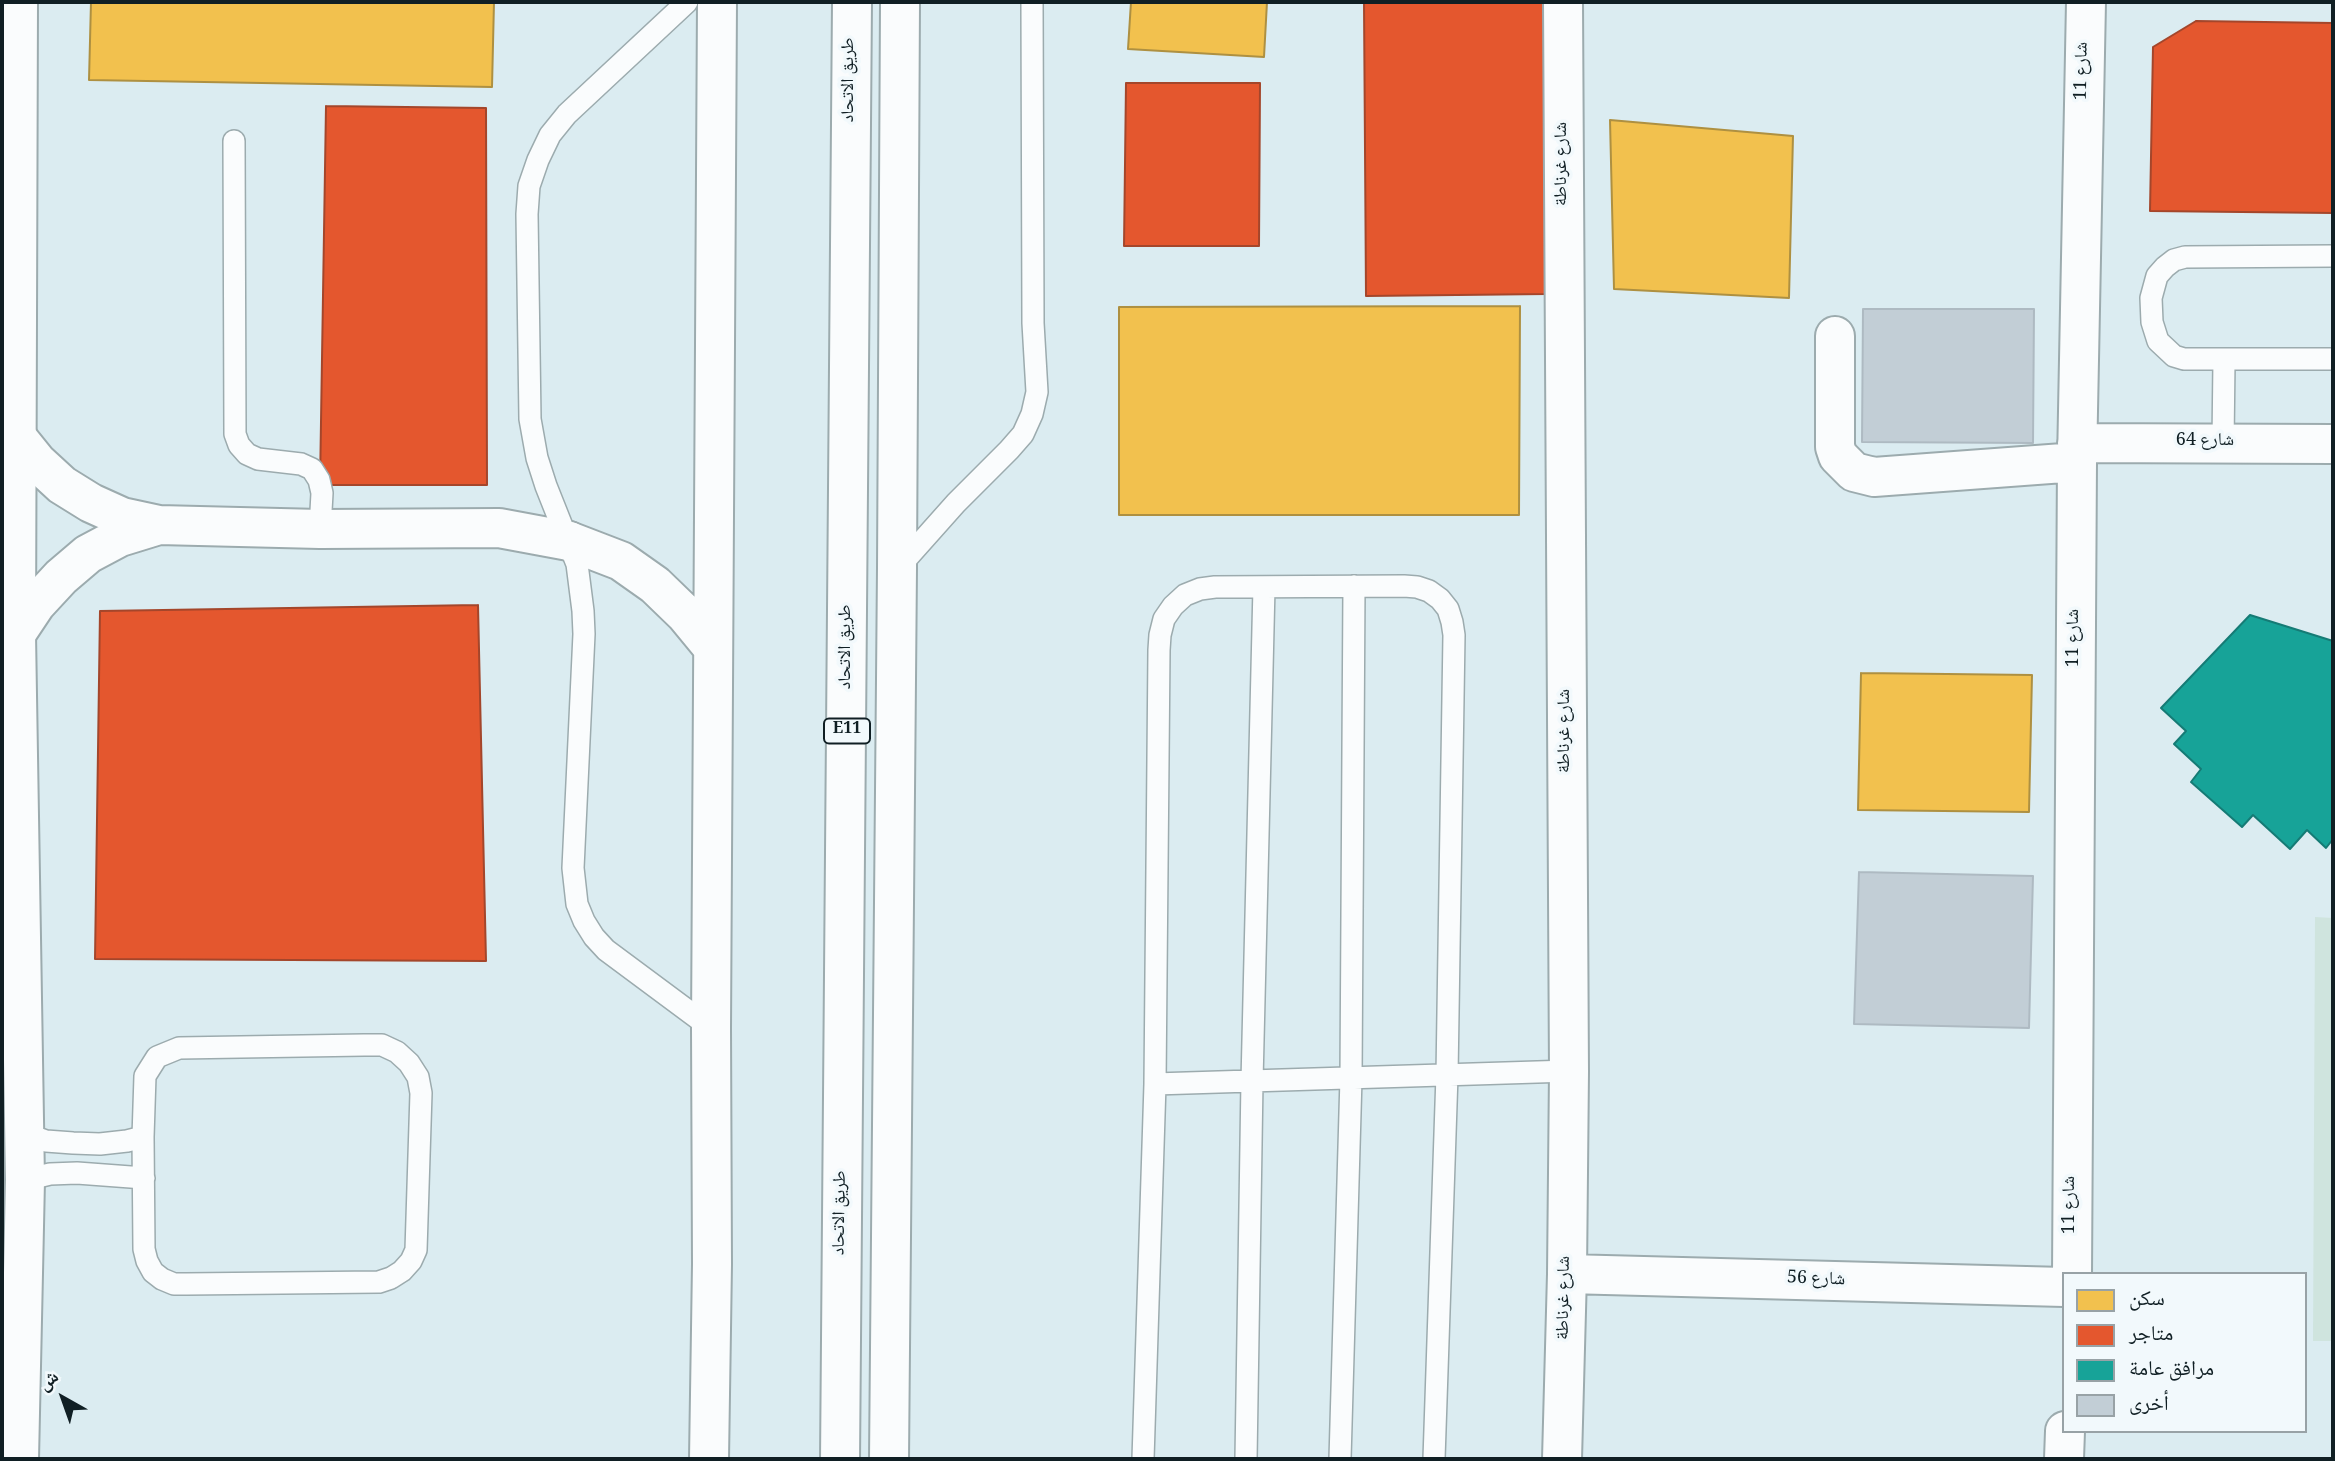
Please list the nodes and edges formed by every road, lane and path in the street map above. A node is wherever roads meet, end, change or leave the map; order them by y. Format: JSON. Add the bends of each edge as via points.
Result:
{"nodes":[{"id":1,"x":18,"y":2,"type":"edge"},
{"id":2,"x":687,"y":2,"type":"edge"},
{"id":3,"x":717,"y":2,"type":"edge"},
{"id":4,"x":852,"y":2,"type":"edge"},
{"id":5,"x":900,"y":2,"type":"edge"},
{"id":6,"x":926,"y":2,"type":"edge"},
{"id":7,"x":1032,"y":2,"type":"edge"},
{"id":8,"x":1563,"y":2,"type":"edge"},
{"id":9,"x":2086,"y":2,"type":"edge"},
{"id":10,"x":900,"y":72,"type":"junction"},
{"id":11,"x":234,"y":141,"type":"dead end"},
{"id":12,"x":2333,"y":256,"type":"edge"},
{"id":13,"x":1835,"y":336,"type":"dead end"},
{"id":14,"x":2333,"y":359,"type":"edge"},
{"id":15,"x":2224,"y":360,"type":"junction"},
{"id":16,"x":16,"y":436,"type":"junction"},
{"id":17,"x":2223,"y":443,"type":"junction"},
{"id":18,"x":2333,"y":444,"type":"edge"},
{"id":19,"x":2077,"y":453,"type":"junction"},
{"id":20,"x":159,"y":524,"type":"junction"},
{"id":21,"x":320,"y":529,"type":"junction"},
{"id":22,"x":569,"y":541,"type":"junction"},
{"id":23,"x":897,"y":569,"type":"junction"},
{"id":24,"x":1354,"y":586,"type":"junction"},
{"id":25,"x":1264,"y":587,"type":"junction"},
{"id":26,"x":16,"y":634,"type":"junction"},
{"id":27,"x":713,"y":648,"type":"junction"},
{"id":28,"x":711,"y":1028,"type":"junction"},
{"id":29,"x":1569,"y":1071,"type":"junction"},
{"id":30,"x":1447,"y":1075,"type":"junction"},
{"id":31,"x":1351,"y":1078,"type":"junction"},
{"id":32,"x":1252,"y":1080,"type":"junction"},
{"id":33,"x":1155,"y":1084,"type":"junction"},
{"id":34,"x":24,"y":1133,"type":"junction"},
{"id":35,"x":143,"y":1137,"type":"junction"},
{"id":36,"x":144,"y":1178,"type":"junction"},
{"id":37,"x":25,"y":1180,"type":"junction"},
{"id":38,"x":2072,"y":1272,"type":"edge"},
{"id":39,"x":1567,"y":1274,"type":"junction"},
{"id":40,"x":2062,"y":1287,"type":"edge"},
{"id":41,"x":2065,"y":1433,"type":"edge"},
{"id":42,"x":19,"y":1459,"type":"edge"},
{"id":43,"x":709,"y":1459,"type":"edge"},
{"id":44,"x":840,"y":1459,"type":"edge"},
{"id":45,"x":889,"y":1459,"type":"edge"},
{"id":46,"x":1143,"y":1459,"type":"edge"},
{"id":47,"x":1246,"y":1459,"type":"edge"},
{"id":48,"x":1340,"y":1459,"type":"edge"},
{"id":49,"x":1434,"y":1459,"type":"edge"},
{"id":50,"x":1562,"y":1459,"type":"edge"},
{"id":51,"x":2064,"y":1459,"type":"edge"}],
"edges":[{"from":1,"to":16,"type":"main road"},
{"from":2,"to":22,"type":"lane","via":[[567,114],[550,135],[529,186],[530,419],[543,476]]},
{"from":3,"to":27,"type":"main road"},
{"from":4,"to":44,"type":"main road","name":"طريق الاتحاد","number":"E11"},
{"from":5,"to":10,"type":"main road"},
{"from":6,"to":10,"type":"main road"},
{"from":7,"to":23,"type":"lane","via":[[1037,392],[1032,414],[1023,434]]},
{"from":8,"to":29,"type":"main road","name":"شارع غرناطة"},
{"from":9,"to":19,"type":"main road","name":"شارع 11"},
{"from":10,"to":23,"type":"main road"},
{"from":11,"to":21,"type":"lane","via":[[235,433],[247,454],[312,469],[322,493]]},
{"from":12,"to":15,"type":"lane","via":[[2185,257],[2165,267],[2157,275],[2151,298],[2158,341],[2184,359]]},
{"from":13,"to":19,"type":"main road","name":"شارع 64","via":[[1835,447],[1854,472],[1874,477]]},
{"from":14,"to":15,"type":"lane"},
{"from":15,"to":17,"type":"lane"},
{"from":16,"to":20,"type":"main road","via":[[37,463],[90,503],[122,517]]},
{"from":16,"to":26,"type":"main road"},
{"from":17,"to":18,"type":"main road","name":"شارع 64"},
{"from":17,"to":19,"type":"main road","name":"شارع 64"},
{"from":19,"to":38,"type":"main road","name":"شارع 11"},
{"from":20,"to":21,"type":"main road"},
{"from":20,"to":26,"type":"main road","via":[[89,554],[36,604]]},
{"from":21,"to":22,"type":"main road","via":[[499,528]]},
{"from":22,"to":27,"type":"main road","via":[[621,561],[655,585]]},
{"from":22,"to":28,"type":"lane","via":[[577,564],[584,634],[573,868],[577,904],[606,950]]},
{"from":23,"to":45,"type":"main road"},
{"from":24,"to":25,"type":"lane"},
{"from":24,"to":30,"type":"lane","via":[[1417,587],[1440,599],[1452,622]]},
{"from":24,"to":31,"type":"lane"},
{"from":25,"to":32,"type":"lane"},
{"from":25,"to":33,"type":"lane","via":[[1215,587],[1185,595],[1164,619],[1160,635]]},
{"from":26,"to":34,"type":"main road"},
{"from":27,"to":28,"type":"main road"},
{"from":28,"to":43,"type":"main road"},
{"from":29,"to":30,"type":"lane"},
{"from":29,"to":39,"type":"main road","name":"شارع غرناطة"},
{"from":30,"to":31,"type":"lane"},
{"from":30,"to":49,"type":"lane"},
{"from":31,"to":32,"type":"lane"},
{"from":31,"to":48,"type":"lane"},
{"from":32,"to":33,"type":"lane"},
{"from":32,"to":47,"type":"lane"},
{"from":33,"to":46,"type":"lane"},
{"from":34,"to":35,"type":"lane","via":[[46,1141],[100,1144]]},
{"from":34,"to":37,"type":"main road"},
{"from":35,"to":36,"type":"lane"},
{"from":35,"to":36,"type":"lane","via":[[145,1076],[158,1057],[179,1048],[382,1045],[397,1052],[418,1077],[416,1250],[411,1261],[391,1278],[379,1282],[174,1284],[153,1272],[146,1261]]},
{"from":36,"to":37,"type":"lane","via":[[77,1173]]},
{"from":37,"to":42,"type":"main road"},
{"from":39,"to":40,"type":"main road","name":"شارع 56"},
{"from":39,"to":50,"type":"main road","name":"شارع غرناطة"},
{"from":41,"to":51,"type":"main road"}]}
